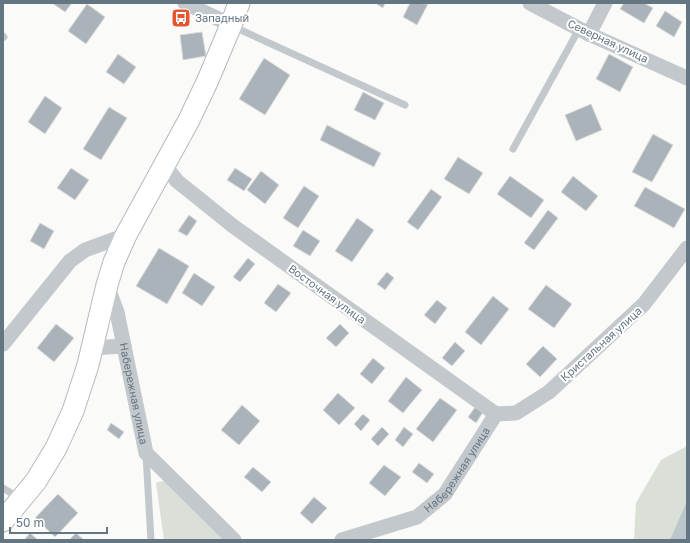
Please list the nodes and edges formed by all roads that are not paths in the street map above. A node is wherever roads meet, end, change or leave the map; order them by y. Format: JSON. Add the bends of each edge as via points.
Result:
{"nodes":[{"id":1,"x":185,"y":3,"type":"edge"},
{"id":2,"x":239,"y":3,"type":"edge"},
{"id":3,"x":530,"y":3,"type":"edge"},
{"id":4,"x":605,"y":3,"type":"edge"},
{"id":5,"x":230,"y":26,"type":"junction"},
{"id":6,"x":584,"y":31,"type":"junction"},
{"id":7,"x":687,"y":78,"type":"edge"},
{"id":8,"x":405,"y":105,"type":"dead end"},
{"id":9,"x":513,"y":149,"type":"dead end"},
{"id":10,"x":165,"y":166,"type":"junction"},
{"id":11,"x":126,"y":234,"type":"junction"},
{"id":12,"x":687,"y":248,"type":"edge"},
{"id":13,"x":107,"y":285,"type":"junction"},
{"id":14,"x":3,"y":344,"type":"edge"},
{"id":15,"x":124,"y":346,"type":"junction"},
{"id":16,"x":92,"y":348,"type":"junction"},
{"id":17,"x":496,"y":414,"type":"junction"},
{"id":18,"x":146,"y":453,"type":"junction"},
{"id":19,"x":3,"y":488,"type":"edge"},
{"id":20,"x":21,"y":500,"type":"junction"},
{"id":21,"x":3,"y":521,"type":"edge"},
{"id":22,"x":151,"y":540,"type":"edge"},
{"id":23,"x":234,"y":540,"type":"edge"},
{"id":24,"x":342,"y":540,"type":"edge"}],
"edges":[{"from":1,"to":5,"type":"street"},
{"from":2,"to":5,"type":"street"},
{"from":3,"to":6,"type":"street","name":"Северная улица"},
{"from":4,"to":6,"type":"street"},
{"from":5,"to":8,"type":"lane"},
{"from":5,"to":10,"type":"street","via":[[205,87]]},
{"from":6,"to":7,"type":"street","name":"Северная улица"},
{"from":6,"to":9,"type":"lane"},
{"from":10,"to":11,"type":"street"},
{"from":10,"to":17,"type":"street","name":"Восточная улица","via":[[177,181],[233,226]]},
{"from":11,"to":13,"type":"street"},
{"from":11,"to":14,"type":"street","via":[[84,250],[70,261]]},
{"from":12,"to":17,"type":"street","name":"Кристальная улица","via":[[644,304],[549,392],[516,413]]},
{"from":13,"to":15,"type":"street","name":"Набережная улица","via":[[117,312]]},
{"from":13,"to":16,"type":"street"},
{"from":15,"to":16,"type":"street"},
{"from":15,"to":18,"type":"street","name":"Набережная улица"},
{"from":16,"to":20,"type":"street","via":[[73,412],[56,448]]},
{"from":17,"to":24,"type":"street","name":"Набережная улица","via":[[445,494],[416,517]]},
{"from":18,"to":22,"type":"lane"},
{"from":18,"to":23,"type":"street","name":"Набережная улица"},
{"from":19,"to":20,"type":"lane"},
{"from":20,"to":21,"type":"street"}]}
